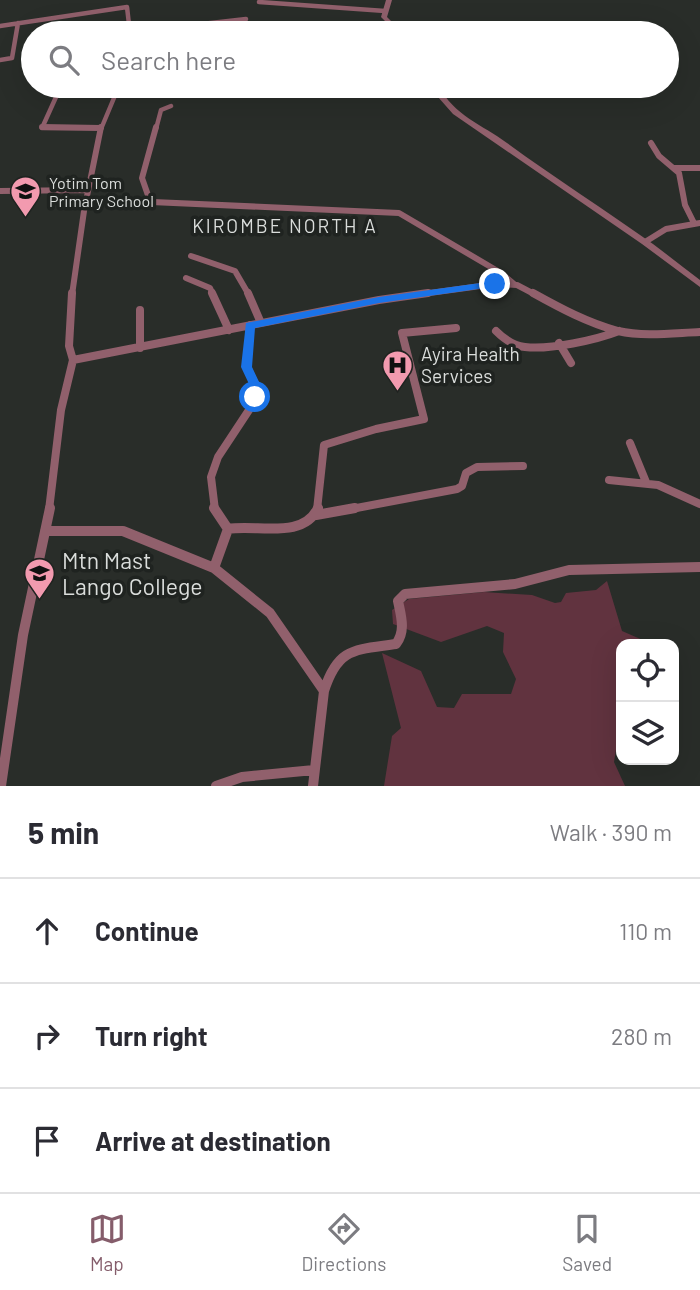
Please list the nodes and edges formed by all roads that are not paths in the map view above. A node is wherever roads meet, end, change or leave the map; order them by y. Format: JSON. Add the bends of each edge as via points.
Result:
{"nodes":[{"id":1,"x":389,"y":0,"type":"edge"},
{"id":2,"x":259,"y":2,"type":"dead end"},
{"id":3,"x":385,"y":11,"type":"junction"},
{"id":4,"x":246,"y":19,"type":"dead end"},
{"id":5,"x":33,"y":21,"type":"edge"},
{"id":6,"x":129,"y":21,"type":"edge"},
{"id":7,"x":229,"y":21,"type":"edge"},
{"id":8,"x":387,"y":21,"type":"edge"},
{"id":9,"x":18,"y":23,"type":"junction"},
{"id":10,"x":21,"y":23,"type":"edge"},
{"id":11,"x":0,"y":26,"type":"edge"},
{"id":12,"x":0,"y":60,"type":"edge"},
{"id":13,"x":56,"y":98,"type":"edge"},
{"id":14,"x":114,"y":98,"type":"edge"},
{"id":15,"x":442,"y":98,"type":"edge"},
{"id":16,"x":171,"y":106,"type":"dead end"},
{"id":17,"x":101,"y":128,"type":"junction"},
{"id":18,"x":651,"y":142,"type":"dead end"},
{"id":19,"x":675,"y":168,"type":"junction"},
{"id":20,"x":700,"y":168,"type":"edge"},
{"id":21,"x":87,"y":190,"type":"junction"},
{"id":22,"x":0,"y":191,"type":"edge"},
{"id":23,"x":85,"y":199,"type":"junction"},
{"id":24,"x":149,"y":201,"type":"junction"},
{"id":25,"x":697,"y":223,"type":"edge"},
{"id":26,"x":645,"y":242,"type":"junction"},
{"id":27,"x":191,"y":256,"type":"dead end"},
{"id":28,"x":186,"y":278,"type":"dead end"},
{"id":29,"x":514,"y":284,"type":"junction"},
{"id":30,"x":700,"y":284,"type":"edge"},
{"id":31,"x":140,"y":310,"type":"dead end"},
{"id":32,"x":261,"y":323,"type":"junction"},
{"id":33,"x":250,"y":326,"type":"junction"},
{"id":34,"x":456,"y":328,"type":"dead end"},
{"id":35,"x":229,"y":330,"type":"junction"},
{"id":36,"x":496,"y":331,"type":"dead end"},
{"id":37,"x":619,"y":331,"type":"junction"},
{"id":38,"x":700,"y":332,"type":"edge"},
{"id":39,"x":559,"y":343,"type":"junction"},
{"id":40,"x":140,"y":348,"type":"junction"},
{"id":41,"x":73,"y":360,"type":"junction"},
{"id":42,"x":571,"y":363,"type":"dead end"},
{"id":43,"x":630,"y":443,"type":"dead end"},
{"id":44,"x":523,"y":466,"type":"dead end"},
{"id":45,"x":609,"y":481,"type":"dead end"},
{"id":46,"x":646,"y":482,"type":"junction"},
{"id":47,"x":700,"y":504,"type":"edge"},
{"id":48,"x":316,"y":515,"type":"junction"},
{"id":49,"x":228,"y":529,"type":"junction"},
{"id":50,"x":45,"y":531,"type":"junction"},
{"id":51,"x":700,"y":567,"type":"edge"},
{"id":52,"x":214,"y":568,"type":"junction"},
{"id":53,"x":324,"y":691,"type":"junction"},
{"id":54,"x":314,"y":770,"type":"junction"},
{"id":55,"x":1,"y":786,"type":"edge"},
{"id":56,"x":216,"y":786,"type":"edge"},
{"id":57,"x":313,"y":786,"type":"edge"}],
"edges":[{"from":1,"to":3,"type":"street"},
{"from":2,"to":3,"type":"street"},
{"from":3,"to":8,"type":"street"},
{"from":4,"to":7,"type":"street"},
{"from":5,"to":6,"type":"street","via":[[127,8]]},
{"from":9,"to":10,"type":"street"},
{"from":9,"to":11,"type":"street"},
{"from":9,"to":12,"type":"street","via":[[12,58]]},
{"from":13,"to":17,"type":"street","via":[[42,128]]},
{"from":14,"to":17,"type":"street"},
{"from":15,"to":26,"type":"street","via":[[540,173]]},
{"from":16,"to":24,"type":"street","via":[[161,110],[142,178]]},
{"from":17,"to":21,"type":"street"},
{"from":18,"to":19,"type":"street","via":[[661,158]]},
{"from":19,"to":20,"type":"street"},
{"from":19,"to":25,"type":"street","via":[[685,205]]},
{"from":21,"to":22,"type":"street"},
{"from":21,"to":23,"type":"street"},
{"from":23,"to":24,"type":"street"},
{"from":23,"to":41,"type":"street","via":[[68,325],[68,352]]},
{"from":24,"to":29,"type":"street","via":[[399,213]]},
{"from":25,"to":26,"type":"street","via":[[666,229]]},
{"from":26,"to":30,"type":"street"},
{"from":27,"to":32,"type":"street","via":[[235,271]]},
{"from":28,"to":35,"type":"street","via":[[213,291]]},
{"from":29,"to":32,"type":"street","via":[[401,296]]},
{"from":29,"to":37,"type":"street","via":[[570,313]]},
{"from":31,"to":40,"type":"street"},
{"from":32,"to":33,"type":"street"},
{"from":33,"to":35,"type":"street"},
{"from":33,"to":49,"type":"street","via":[[247,367],[255,384],[254,404],[218,457],[211,477],[214,508]]},
{"from":34,"to":48,"type":"street","via":[[402,333],[424,419],[324,445]]},
{"from":35,"to":40,"type":"street"},
{"from":36,"to":39,"type":"street","via":[[522,347]]},
{"from":37,"to":38,"type":"street"},
{"from":37,"to":39,"type":"street"},
{"from":39,"to":42,"type":"street"},
{"from":40,"to":41,"type":"street"},
{"from":41,"to":50,"type":"street","via":[[61,410]]},
{"from":43,"to":46,"type":"street"},
{"from":44,"to":48,"type":"street","via":[[477,467],[466,473],[457,489]]},
{"from":45,"to":46,"type":"street"},
{"from":46,"to":47,"type":"street"},
{"from":48,"to":49,"type":"street","via":[[304,526]]},
{"from":49,"to":52,"type":"street"},
{"from":50,"to":52,"type":"street","via":[[130,533]]},
{"from":50,"to":55,"type":"street","via":[[23,635]]},
{"from":51,"to":53,"type":"street","via":[[569,570],[515,584],[405,594],[398,601],[401,641],[341,656],[329,670]]},
{"from":52,"to":53,"type":"street","via":[[270,613]]},
{"from":53,"to":54,"type":"street"},
{"from":54,"to":56,"type":"street","via":[[242,777]]},
{"from":54,"to":57,"type":"street"}]}
